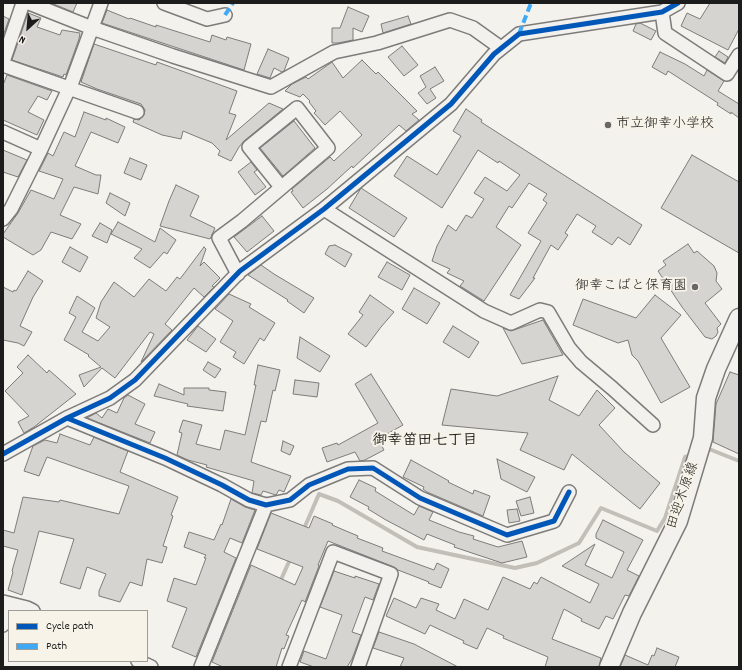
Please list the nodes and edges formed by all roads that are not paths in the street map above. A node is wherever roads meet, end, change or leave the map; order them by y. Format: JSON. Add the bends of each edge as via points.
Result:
{"nodes":[{"id":1,"x":23,"y":3,"type":"edge"},
{"id":2,"x":29,"y":3,"type":"edge"},
{"id":3,"x":100,"y":3,"type":"edge"},
{"id":4,"x":164,"y":3,"type":"edge"},
{"id":5,"x":678,"y":3,"type":"edge"},
{"id":6,"x":662,"y":12,"type":"junction"},
{"id":7,"x":225,"y":15,"type":"dead end"},
{"id":8,"x":92,"y":28,"type":"junction"},
{"id":9,"x":501,"y":48,"type":"junction"},
{"id":10,"x":739,"y":55,"type":"edge"},
{"id":11,"x":3,"y":62,"type":"edge"},
{"id":12,"x":3,"y":65,"type":"edge"},
{"id":13,"x":70,"y":88,"type":"junction"},
{"id":14,"x":137,"y":112,"type":"dead end"},
{"id":15,"x":3,"y":132,"type":"edge"},
{"id":16,"x":41,"y":149,"type":"junction"},
{"id":17,"x":281,"y":188,"type":"junction"},
{"id":18,"x":324,"y":209,"type":"junction"},
{"id":19,"x":3,"y":219,"type":"edge"},
{"id":20,"x":238,"y":274,"type":"junction"},
{"id":21,"x":739,"y":318,"type":"edge"},
{"id":22,"x":67,"y":418,"type":"junction"},
{"id":23,"x":653,"y":426,"type":"dead end"},
{"id":24,"x":3,"y":454,"type":"edge"},
{"id":25,"x":569,"y":492,"type":"dead end"},
{"id":26,"x":266,"y":505,"type":"junction"},
{"id":27,"x":7,"y":603,"type":"edge"},
{"id":28,"x":31,"y":610,"type":"edge"},
{"id":29,"x":3,"y":625,"type":"edge"},
{"id":30,"x":140,"y":662,"type":"edge"},
{"id":31,"x":151,"y":667,"type":"edge"},
{"id":32,"x":201,"y":667,"type":"edge"},
{"id":33,"x":289,"y":667,"type":"edge"},
{"id":34,"x":358,"y":667,"type":"edge"},
{"id":35,"x":609,"y":667,"type":"edge"}],
"edges":[{"from":1,"to":11,"type":"street"},
{"from":2,"to":8,"type":"street"},
{"from":3,"to":8,"type":"street"},
{"from":4,"to":7,"type":"street","via":[[207,18]]},
{"from":5,"to":6,"type":"street"},
{"from":6,"to":9,"type":"street","via":[[519,34]]},
{"from":6,"to":10,"type":"street","via":[[666,33],[727,74]]},
{"from":8,"to":9,"type":"street","via":[[271,87],[334,52],[377,43],[450,20],[473,28]]},
{"from":8,"to":13,"type":"street"},
{"from":9,"to":18,"type":"street","via":[[451,104]]},
{"from":12,"to":13,"type":"street"},
{"from":13,"to":14,"type":"street"},
{"from":13,"to":16,"type":"street"},
{"from":15,"to":16,"type":"street"},
{"from":16,"to":19,"type":"street","via":[[11,209]]},
{"from":17,"to":17,"type":"street","via":[[328,148],[297,108],[249,146]]},
{"from":17,"to":20,"type":"street","via":[[219,238]]},
{"from":18,"to":20,"type":"street"},
{"from":18,"to":23,"type":"street","via":[[484,311],[510,323],[540,310],[548,312],[569,348],[581,362]]},
{"from":20,"to":22,"type":"street","via":[[135,380],[110,398]]},
{"from":21,"to":35,"type":"main road","name":"田迎木原線","via":[[706,398],[703,438],[678,521],[632,613]]},
{"from":22,"to":24,"type":"street"},
{"from":22,"to":26,"type":"street","via":[[165,458],[249,500]]},
{"from":25,"to":26,"type":"street","via":[[554,521],[507,535],[420,498],[373,468],[348,469],[309,485],[290,500]]},
{"from":26,"to":32,"type":"street"},
{"from":27,"to":28,"type":"street"},
{"from":27,"to":29,"type":"street"},
{"from":30,"to":31,"type":"street"},
{"from":33,"to":34,"type":"street","via":[[333,552],[391,574]]}]}
